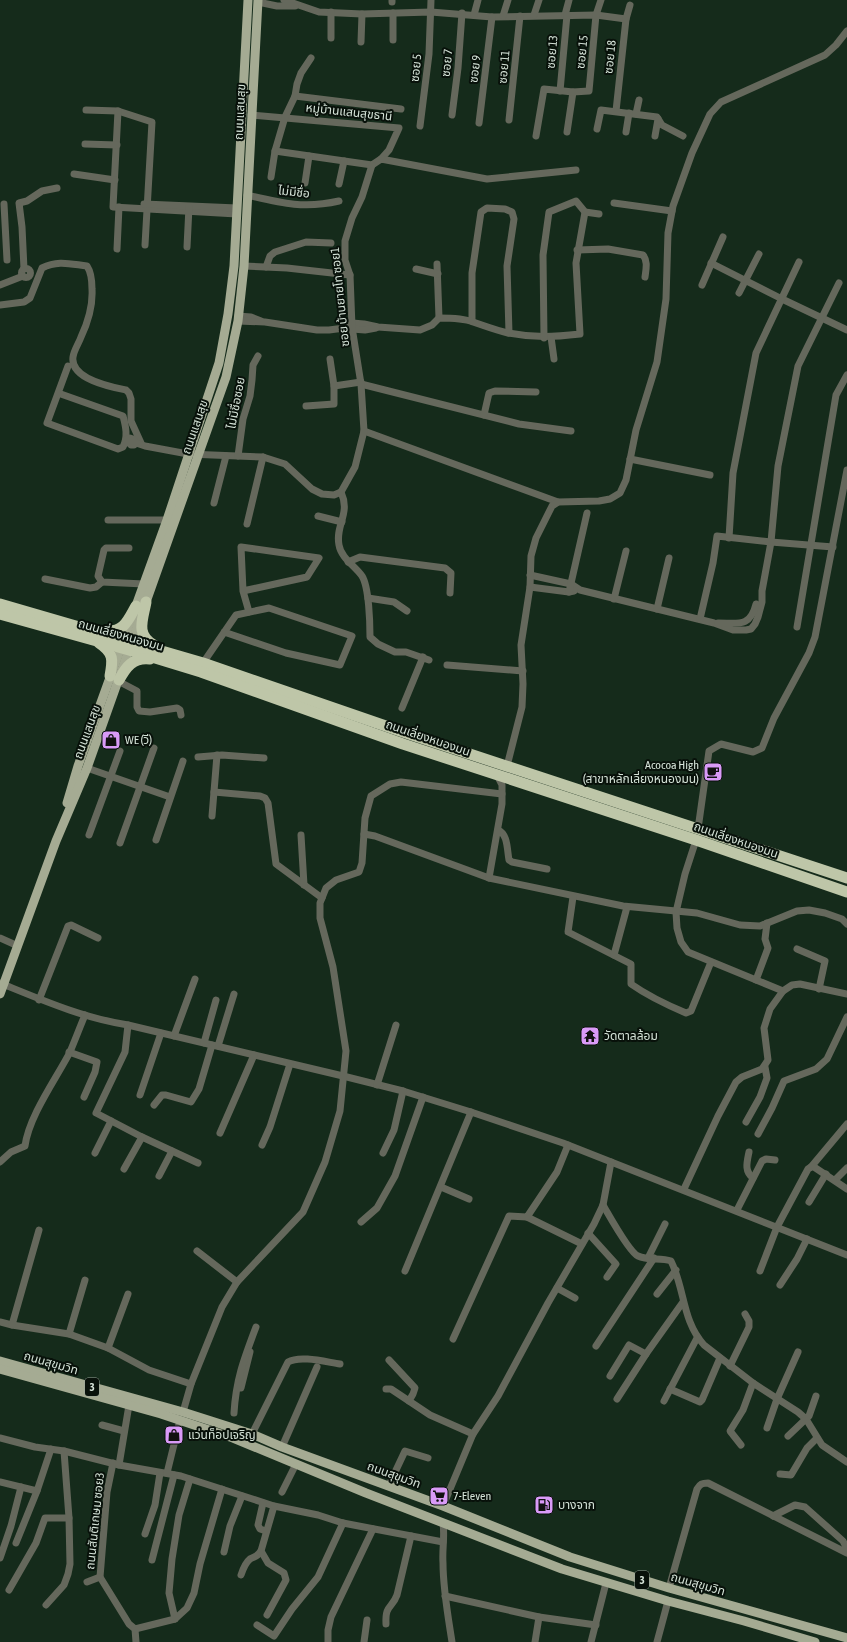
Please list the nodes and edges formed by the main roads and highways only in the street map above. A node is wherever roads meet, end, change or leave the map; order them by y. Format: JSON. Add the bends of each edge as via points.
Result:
{"nodes":[{"id":1,"x":255,"y":1,"type":"edge"},
{"id":2,"x":252,"y":105,"type":"junction"},
{"id":3,"x":242,"y":106,"type":"junction"},
{"id":4,"x":241,"y":123,"type":"junction"},
{"id":5,"x":251,"y":125,"type":"junction"},
{"id":6,"x":0,"y":604,"type":"edge"},
{"id":7,"x":141,"y":604,"type":"junction"},
{"id":8,"x":0,"y":614,"type":"edge"},
{"id":9,"x":94,"y":630,"type":"junction"},
{"id":10,"x":97,"y":641,"type":"junction"},
{"id":11,"x":127,"y":644,"type":"junction"},
{"id":12,"x":165,"y":656,"type":"junction"},
{"id":13,"x":116,"y":679,"type":"junction"},
{"id":14,"x":404,"y":738,"type":"junction"},
{"id":15,"x":56,"y":841,"type":"junction"},
{"id":16,"x":847,"y":878,"type":"edge"},
{"id":17,"x":847,"y":892,"type":"edge"},
{"id":18,"x":2,"y":984,"type":"edge"},
{"id":19,"x":0,"y":994,"type":"edge"},
{"id":20,"x":0,"y":1361,"type":"edge"},
{"id":21,"x":0,"y":1369,"type":"edge"},
{"id":22,"x":182,"y":1416,"type":"junction"},
{"id":23,"x":261,"y":1438,"type":"junction"},
{"id":24,"x":256,"y":1448,"type":"junction"},
{"id":25,"x":443,"y":1506,"type":"junction"},
{"id":26,"x":443,"y":1523,"type":"junction"},
{"id":27,"x":847,"y":1638,"type":"edge"},
{"id":28,"x":800,"y":1640,"type":"edge"},
{"id":29,"x":815,"y":1642,"type":"edge"}],
"edges":[{"from":1,"to":2,"type":"main road","name":"ถนนแสนสุข"},
{"from":1,"to":3,"type":"main road","name":"ถนนแสนสุข"},
{"from":2,"to":3,"type":"main road","via":[[246,110]]},
{"from":2,"to":5,"type":"main road","name":"ถนนแสนสุข"},
{"from":3,"to":4,"type":"main road","name":"ถนนแสนสุข"},
{"from":4,"to":5,"type":"main road","via":[[246,121]]},
{"from":4,"to":7,"type":"main road","name":"ถนนแสนสุข","via":[[234,266],[219,362],[144,584]]},
{"from":5,"to":7,"type":"main road","name":"ถนนแสนสุข","via":[[244,266],[238,318],[226,378]]},
{"from":6,"to":9,"type":"highway","name":"ถนนเลี่ยงหนองมน"},
{"from":7,"to":9,"type":"highway","via":[[119,630]]},
{"from":7,"to":11,"type":"main road","name":"ถนนแสนสุข"},
{"from":7,"to":12,"type":"highway","via":[[143,635]]},
{"from":8,"to":10,"type":"highway","name":"ถนนเลี่ยงหนองมน"},
{"from":9,"to":11,"type":"highway","name":"ถนนเลี่ยงหนองมน"},
{"from":10,"to":11,"type":"highway","name":"ถนนเลี่ยงหนองมน"},
{"from":10,"to":13,"type":"highway","via":[[106,647],[110,654]]},
{"from":11,"to":12,"type":"highway","name":"ถนนเลี่ยงหนองมน"},
{"from":11,"to":13,"type":"main road","name":"ถนนแสนสุข"},
{"from":12,"to":13,"type":"highway","via":[[135,660]]},
{"from":12,"to":14,"type":"highway","name":"ถนนเลี่ยงหนองมน","via":[[202,672]]},
{"from":12,"to":14,"type":"highway","name":"ถนนเลี่ยงหนองมน","via":[[203,663]]},
{"from":13,"to":15,"type":"main road","name":"ถนนแสนสุข","via":[[87,768]]},
{"from":13,"to":15,"type":"main road","name":"ถนนแสนสุข","via":[[78,766]]},
{"from":14,"to":16,"type":"highway","name":"ถนนเลี่ยงหนองมน","via":[[507,766]]},
{"from":14,"to":17,"type":"highway","name":"ถนนเลี่ยงหนองมน","via":[[497,775]]},
{"from":15,"to":18,"type":"main road","name":"ถนนแสนสุข"},
{"from":18,"to":19,"type":"main road","name":"ถนนแสนสุข"},
{"from":20,"to":22,"type":"main road","name":"ถนนสุขุมวิท","number":"3"},
{"from":21,"to":22,"type":"main road","name":"ถนนสุขุมวิท","number":"3","via":[[129,1405]]},
{"from":22,"to":23,"type":"main road","name":"ถนนสุขุมวิท","number":"3","via":[[231,1427]]},
{"from":22,"to":24,"type":"main road","name":"ถนนสุขุมวิท","number":"3"},
{"from":23,"to":24,"type":"main road"},
{"from":23,"to":25,"type":"main road","name":"ถนนสุขุมวิท","number":"3"},
{"from":24,"to":26,"type":"main road","name":"ถนนสุขุมวิท","number":"3"},
{"from":25,"to":26,"type":"main road"},
{"from":25,"to":27,"type":"main road","name":"ถนนสุขุมวิท","number":"3","via":[[560,1554],[668,1588]]},
{"from":26,"to":28,"type":"main road","name":"ถนนสุขุมวิท","number":"3","via":[[535,1560],[606,1583],[744,1621]]},
{"from":28,"to":29,"type":"main road","name":"ถนนสุขุมวิท","number":"3"}]}
